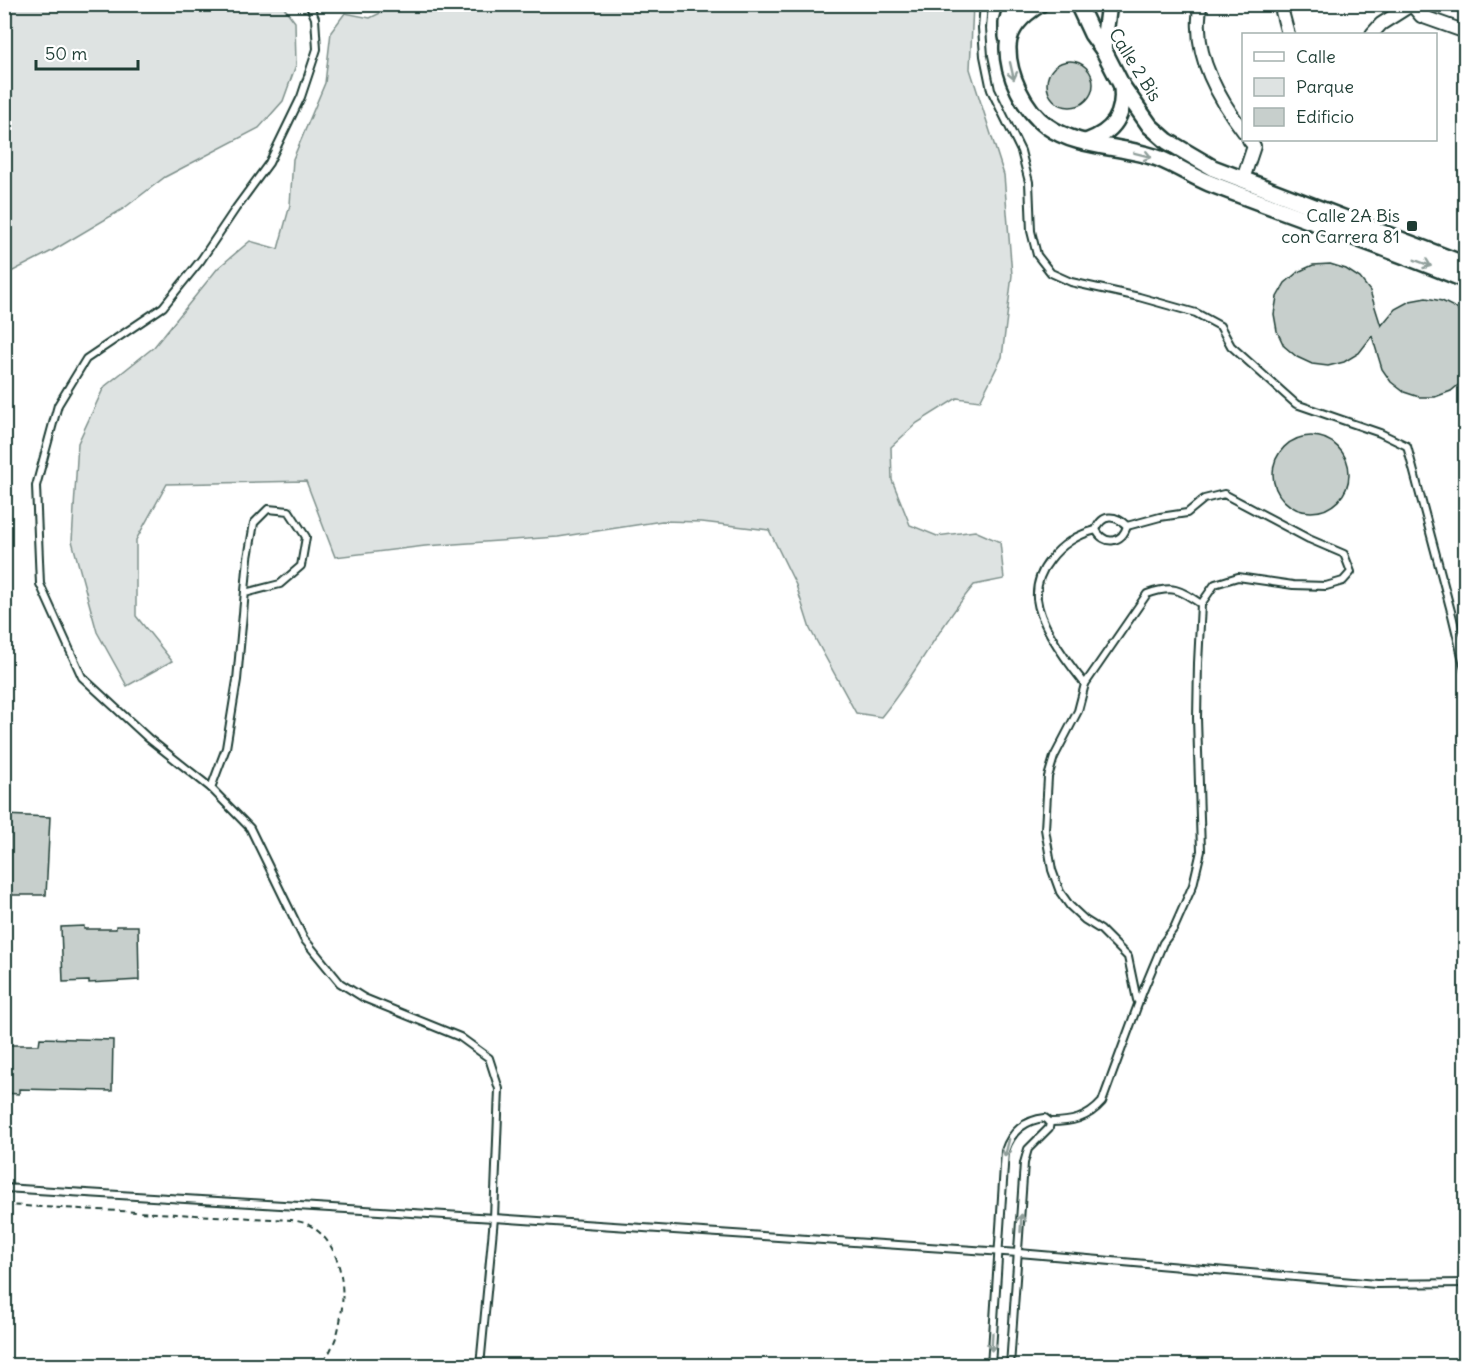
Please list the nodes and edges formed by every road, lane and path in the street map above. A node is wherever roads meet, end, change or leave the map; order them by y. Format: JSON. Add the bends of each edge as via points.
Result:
{"nodes":[{"id":1,"x":309,"y":4,"type":"edge"},
{"id":2,"x":984,"y":4,"type":"edge"},
{"id":3,"x":1012,"y":4,"type":"edge"},
{"id":4,"x":1040,"y":4,"type":"edge"},
{"id":5,"x":1078,"y":4,"type":"edge"},
{"id":6,"x":1109,"y":4,"type":"edge"},
{"id":7,"x":1200,"y":4,"type":"edge"},
{"id":8,"x":1280,"y":4,"type":"edge"},
{"id":9,"x":1412,"y":4,"type":"edge"},
{"id":10,"x":1466,"y":32,"type":"edge"},
{"id":11,"x":1288,"y":33,"type":"edge"},
{"id":12,"x":1373,"y":33,"type":"edge"},
{"id":13,"x":1008,"y":45,"type":"junction"},
{"id":14,"x":1103,"y":49,"type":"junction"},
{"id":15,"x":1122,"y":86,"type":"junction"},
{"id":16,"x":1242,"y":129,"type":"edge"},
{"id":17,"x":1250,"y":141,"type":"edge"},
{"id":18,"x":1086,"y":142,"type":"junction"},
{"id":19,"x":1243,"y":179,"type":"junction"},
{"id":20,"x":1466,"y":265,"type":"edge"},
{"id":21,"x":1466,"y":280,"type":"edge"},
{"id":22,"x":1127,"y":526,"type":"junction"},
{"id":23,"x":1096,"y":530,"type":"junction"},
{"id":24,"x":245,"y":593,"type":"junction"},
{"id":25,"x":1201,"y":604,"type":"junction"},
{"id":26,"x":1466,"y":673,"type":"edge"},
{"id":27,"x":1085,"y":684,"type":"junction"},
{"id":28,"x":211,"y":788,"type":"junction"},
{"id":29,"x":1138,"y":1004,"type":"junction"},
{"id":30,"x":1050,"y":1122,"type":"junction"},
{"id":31,"x":4,"y":1188,"type":"edge"},
{"id":32,"x":4,"y":1205,"type":"edge"},
{"id":33,"x":494,"y":1218,"type":"junction"},
{"id":34,"x":997,"y":1252,"type":"junction"},
{"id":35,"x":1019,"y":1253,"type":"junction"},
{"id":36,"x":1466,"y":1283,"type":"edge"},
{"id":37,"x":323,"y":1365,"type":"edge"},
{"id":38,"x":480,"y":1365,"type":"edge"},
{"id":39,"x":991,"y":1365,"type":"edge"},
{"id":40,"x":1010,"y":1365,"type":"edge"}],
"edges":[{"from":1,"to":28,"type":"lane","via":[[315,18],[317,49],[301,97],[269,163],[163,307],[86,359],[58,405],[36,486],[40,584],[82,677],[148,738]]},
{"from":2,"to":26,"type":"lane","via":[[982,28],[988,79],[1022,151],[1037,255],[1051,273],[1071,282],[1196,312],[1220,326],[1232,346],[1296,404],[1380,433],[1407,447]]},
{"from":3,"to":13,"type":"street","via":[[1007,23]]},
{"from":4,"to":13,"type":"street","via":[[1022,16]]},
{"from":5,"to":14,"type":"street","name":"Calle 2 Bis"},
{"from":6,"to":14,"type":"street"},
{"from":7,"to":16,"type":"street","via":[[1198,29],[1203,56],[1227,109]]},
{"from":8,"to":11,"type":"street"},
{"from":9,"to":10,"type":"street","via":[[1421,16]]},
{"from":9,"to":12,"type":"street"},
{"from":13,"to":18,"type":"street","one_way":true,"via":[[1018,92],[1033,113],[1059,133]]},
{"from":14,"to":15,"type":"street","name":"Calle 2 Bis"},
{"from":15,"to":18,"type":"street","via":[[1124,98],[1116,122],[1108,131]]},
{"from":15,"to":19,"type":"street","name":"Calle 2 Bis","via":[[1150,126],[1167,141],[1213,168]]},
{"from":17,"to":19,"type":"street","via":[[1254,146]]},
{"from":18,"to":21,"type":"street","one_way":true,"via":[[1158,159],[1208,182]]},
{"from":19,"to":20,"type":"street","name":"Calle 2 Bis"},
{"from":22,"to":23,"type":"lane","via":[[1113,517],[1105,518],[1098,522]]},
{"from":22,"to":23,"type":"lane","via":[[1125,533],[1113,541],[1106,541]]},
{"from":22,"to":25,"type":"lane","via":[[1187,513],[1204,500],[1224,494],[1344,554],[1351,572],[1343,581],[1326,586],[1238,577],[1215,584]]},
{"from":23,"to":27,"type":"lane","via":[[1083,532],[1058,549],[1042,570],[1038,584],[1037,600],[1046,623],[1066,660]]},
{"from":24,"to":24,"type":"lane","via":[[254,523],[268,508],[289,511],[306,537],[302,566],[280,584]]},
{"from":24,"to":28,"type":"lane","via":[[226,748]]},
{"from":25,"to":27,"type":"lane","via":[[1180,590],[1162,589],[1147,594]]},
{"from":25,"to":29,"type":"lane","via":[[1197,718],[1201,851],[1194,885]]},
{"from":27,"to":29,"type":"lane","via":[[1078,711],[1048,777],[1045,829],[1060,892],[1128,957]]},
{"from":28,"to":33,"type":"lane","via":[[250,828],[304,939],[340,983],[364,998],[460,1037],[489,1058],[499,1089]]},
{"from":29,"to":30,"type":"lane","via":[[1102,1102],[1094,1111],[1070,1122]]},
{"from":30,"to":34,"type":"lane","one_way":true,"via":[[1045,1118],[1033,1120],[1008,1140]]},
{"from":35,"to":30,"type":"lane","one_way":true,"via":[[1024,1163],[1028,1149],[1049,1128]]},
{"from":31,"to":33,"type":"lane"},
{"from":32,"to":37,"type":"path","via":[[308,1223],[321,1233],[336,1255],[342,1277],[338,1332]]},
{"from":33,"to":34,"type":"lane"},
{"from":33,"to":38,"type":"lane"},
{"from":34,"to":35,"type":"lane"},
{"from":34,"to":39,"type":"lane","one_way":true},
{"from":35,"to":36,"type":"lane","via":[[1376,1284]]},
{"from":35,"to":40,"type":"lane"}]}
